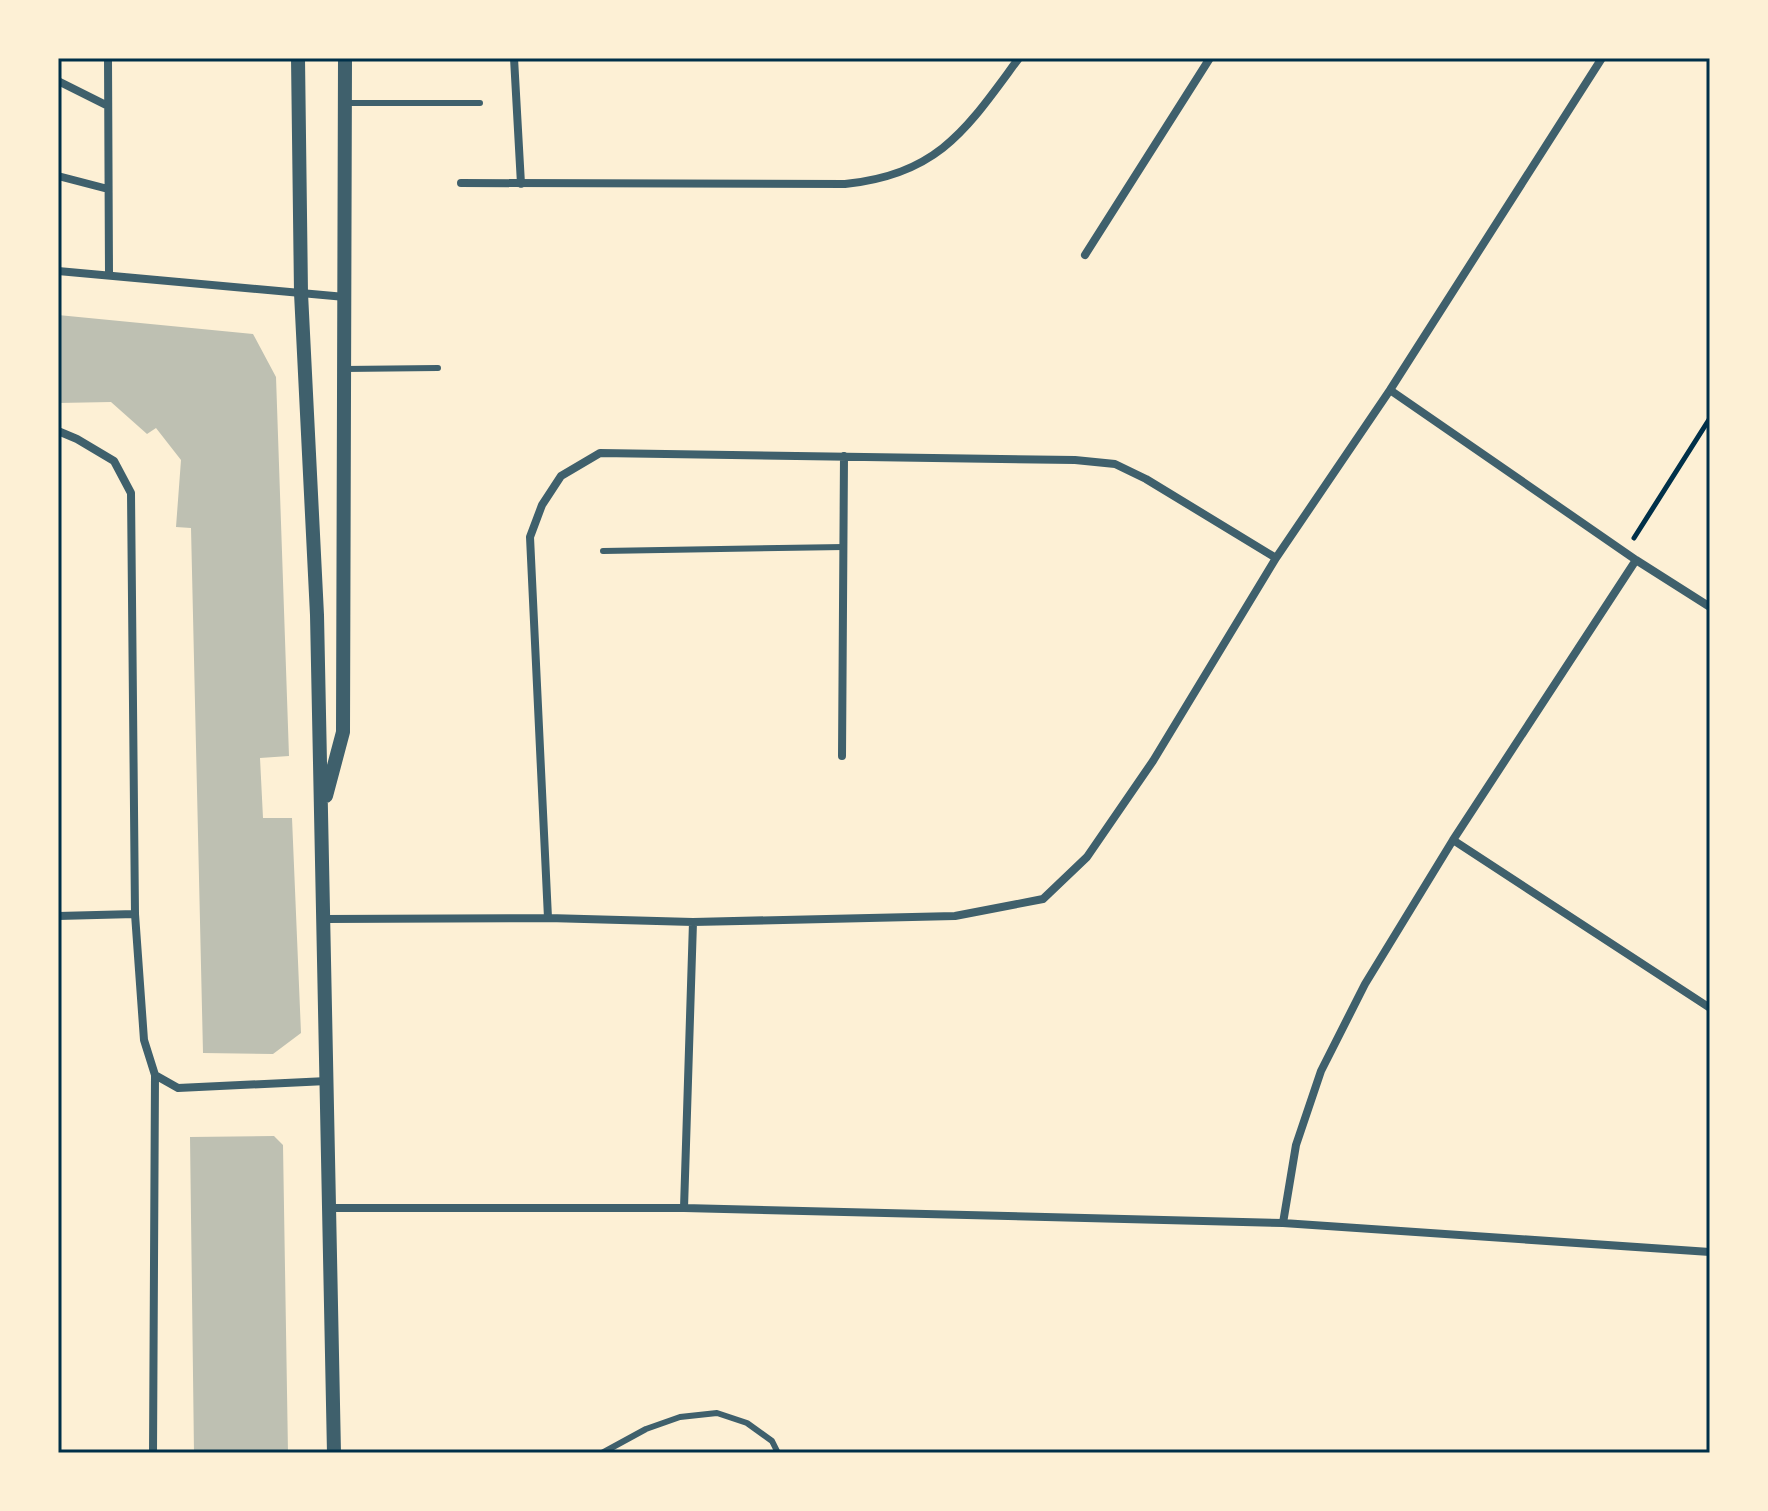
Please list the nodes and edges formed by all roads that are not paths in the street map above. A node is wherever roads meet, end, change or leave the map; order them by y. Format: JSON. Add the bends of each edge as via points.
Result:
{"nodes":[{"id":1,"x":108,"y":58,"type":"edge"},
{"id":2,"x":298,"y":58,"type":"edge"},
{"id":3,"x":345,"y":58,"type":"edge"},
{"id":4,"x":514,"y":58,"type":"edge"},
{"id":5,"x":1019,"y":58,"type":"edge"},
{"id":6,"x":1210,"y":58,"type":"edge"},
{"id":7,"x":1602,"y":58,"type":"edge"},
{"id":8,"x":58,"y":81,"type":"edge"},
{"id":9,"x":345,"y":103,"type":"junction"},
{"id":10,"x":480,"y":103,"type":"dead end"},
{"id":11,"x":108,"y":106,"type":"junction"},
{"id":12,"x":58,"y":176,"type":"edge"},
{"id":13,"x":461,"y":183,"type":"dead end"},
{"id":14,"x":521,"y":184,"type":"junction"},
{"id":15,"x":108,"y":189,"type":"junction"},
{"id":16,"x":1085,"y":255,"type":"dead end"},
{"id":17,"x":58,"y":271,"type":"edge"},
{"id":18,"x":109,"y":275,"type":"junction"},
{"id":19,"x":301,"y":293,"type":"junction"},
{"id":20,"x":345,"y":297,"type":"junction"},
{"id":21,"x":438,"y":368,"type":"dead end"},
{"id":22,"x":344,"y":369,"type":"junction"},
{"id":23,"x":1390,"y":390,"type":"junction"},
{"id":24,"x":58,"y":431,"type":"edge"},
{"id":25,"x":844,"y":456,"type":"junction"},
{"id":26,"x":844,"y":547,"type":"junction"},
{"id":27,"x":603,"y":551,"type":"dead end"},
{"id":28,"x":1276,"y":558,"type":"junction"},
{"id":29,"x":1636,"y":560,"type":"junction"},
{"id":30,"x":1710,"y":607,"type":"edge"},
{"id":31,"x":842,"y":756,"type":"dead end"},
{"id":32,"x":321,"y":815,"type":"junction"},
{"id":33,"x":1453,"y":840,"type":"junction"},
{"id":34,"x":135,"y":914,"type":"junction"},
{"id":35,"x":58,"y":916,"type":"edge"},
{"id":36,"x":548,"y":918,"type":"junction"},
{"id":37,"x":324,"y":919,"type":"junction"},
{"id":38,"x":693,"y":922,"type":"junction"},
{"id":39,"x":1710,"y":1008,"type":"edge"},
{"id":40,"x":155,"y":1075,"type":"junction"},
{"id":41,"x":327,"y":1081,"type":"junction"},
{"id":42,"x":330,"y":1208,"type":"junction"},
{"id":43,"x":684,"y":1208,"type":"junction"},
{"id":44,"x":1283,"y":1223,"type":"junction"},
{"id":45,"x":1710,"y":1252,"type":"edge"},
{"id":46,"x":153,"y":1453,"type":"edge"},
{"id":47,"x":334,"y":1453,"type":"edge"},
{"id":48,"x":602,"y":1453,"type":"edge"},
{"id":49,"x":778,"y":1453,"type":"edge"}],
"edges":[{"from":1,"to":11,"type":"street"},
{"from":2,"to":19,"type":"street"},
{"from":3,"to":9,"type":"street"},
{"from":4,"to":14,"type":"street"},
{"from":5,"to":14,"type":"street","via":[[949,144],[918,164],[870,181]]},
{"from":6,"to":16,"type":"street"},
{"from":7,"to":23,"type":"street"},
{"from":8,"to":11,"type":"street"},
{"from":9,"to":10,"type":"lane"},
{"from":9,"to":20,"type":"street"},
{"from":11,"to":15,"type":"street"},
{"from":12,"to":15,"type":"street"},
{"from":13,"to":14,"type":"street"},
{"from":15,"to":18,"type":"street"},
{"from":17,"to":18,"type":"street"},
{"from":18,"to":19,"type":"street"},
{"from":19,"to":20,"type":"street"},
{"from":19,"to":32,"type":"street"},
{"from":20,"to":22,"type":"street"},
{"from":21,"to":22,"type":"lane"},
{"from":22,"to":32,"type":"street","via":[[343,732]]},
{"from":23,"to":28,"type":"street"},
{"from":23,"to":29,"type":"street"},
{"from":24,"to":34,"type":"street","via":[[114,461],[131,493]]},
{"from":25,"to":26,"type":"street"},
{"from":25,"to":28,"type":"street","via":[[1115,464]]},
{"from":25,"to":36,"type":"street","via":[[600,453],[561,476],[542,505],[530,537]]},
{"from":26,"to":27,"type":"lane"},
{"from":26,"to":31,"type":"street"},
{"from":28,"to":38,"type":"street","via":[[1153,761],[1087,857],[1043,899],[955,916]]},
{"from":29,"to":30,"type":"street"},
{"from":29,"to":33,"type":"street"},
{"from":32,"to":37,"type":"street"},
{"from":33,"to":39,"type":"street"},
{"from":33,"to":44,"type":"street","via":[[1365,984],[1321,1071],[1296,1145]]},
{"from":34,"to":35,"type":"street"},
{"from":34,"to":40,"type":"street","via":[[144,1040]]},
{"from":36,"to":37,"type":"street"},
{"from":36,"to":38,"type":"street"},
{"from":37,"to":41,"type":"street"},
{"from":38,"to":43,"type":"street"},
{"from":40,"to":41,"type":"street","via":[[178,1088]]},
{"from":40,"to":46,"type":"street"},
{"from":41,"to":42,"type":"street"},
{"from":42,"to":43,"type":"street"},
{"from":42,"to":47,"type":"street"},
{"from":43,"to":44,"type":"street"},
{"from":44,"to":45,"type":"street"},
{"from":48,"to":49,"type":"lane","via":[[680,1417],[717,1413],[747,1423],[772,1441]]}]}
